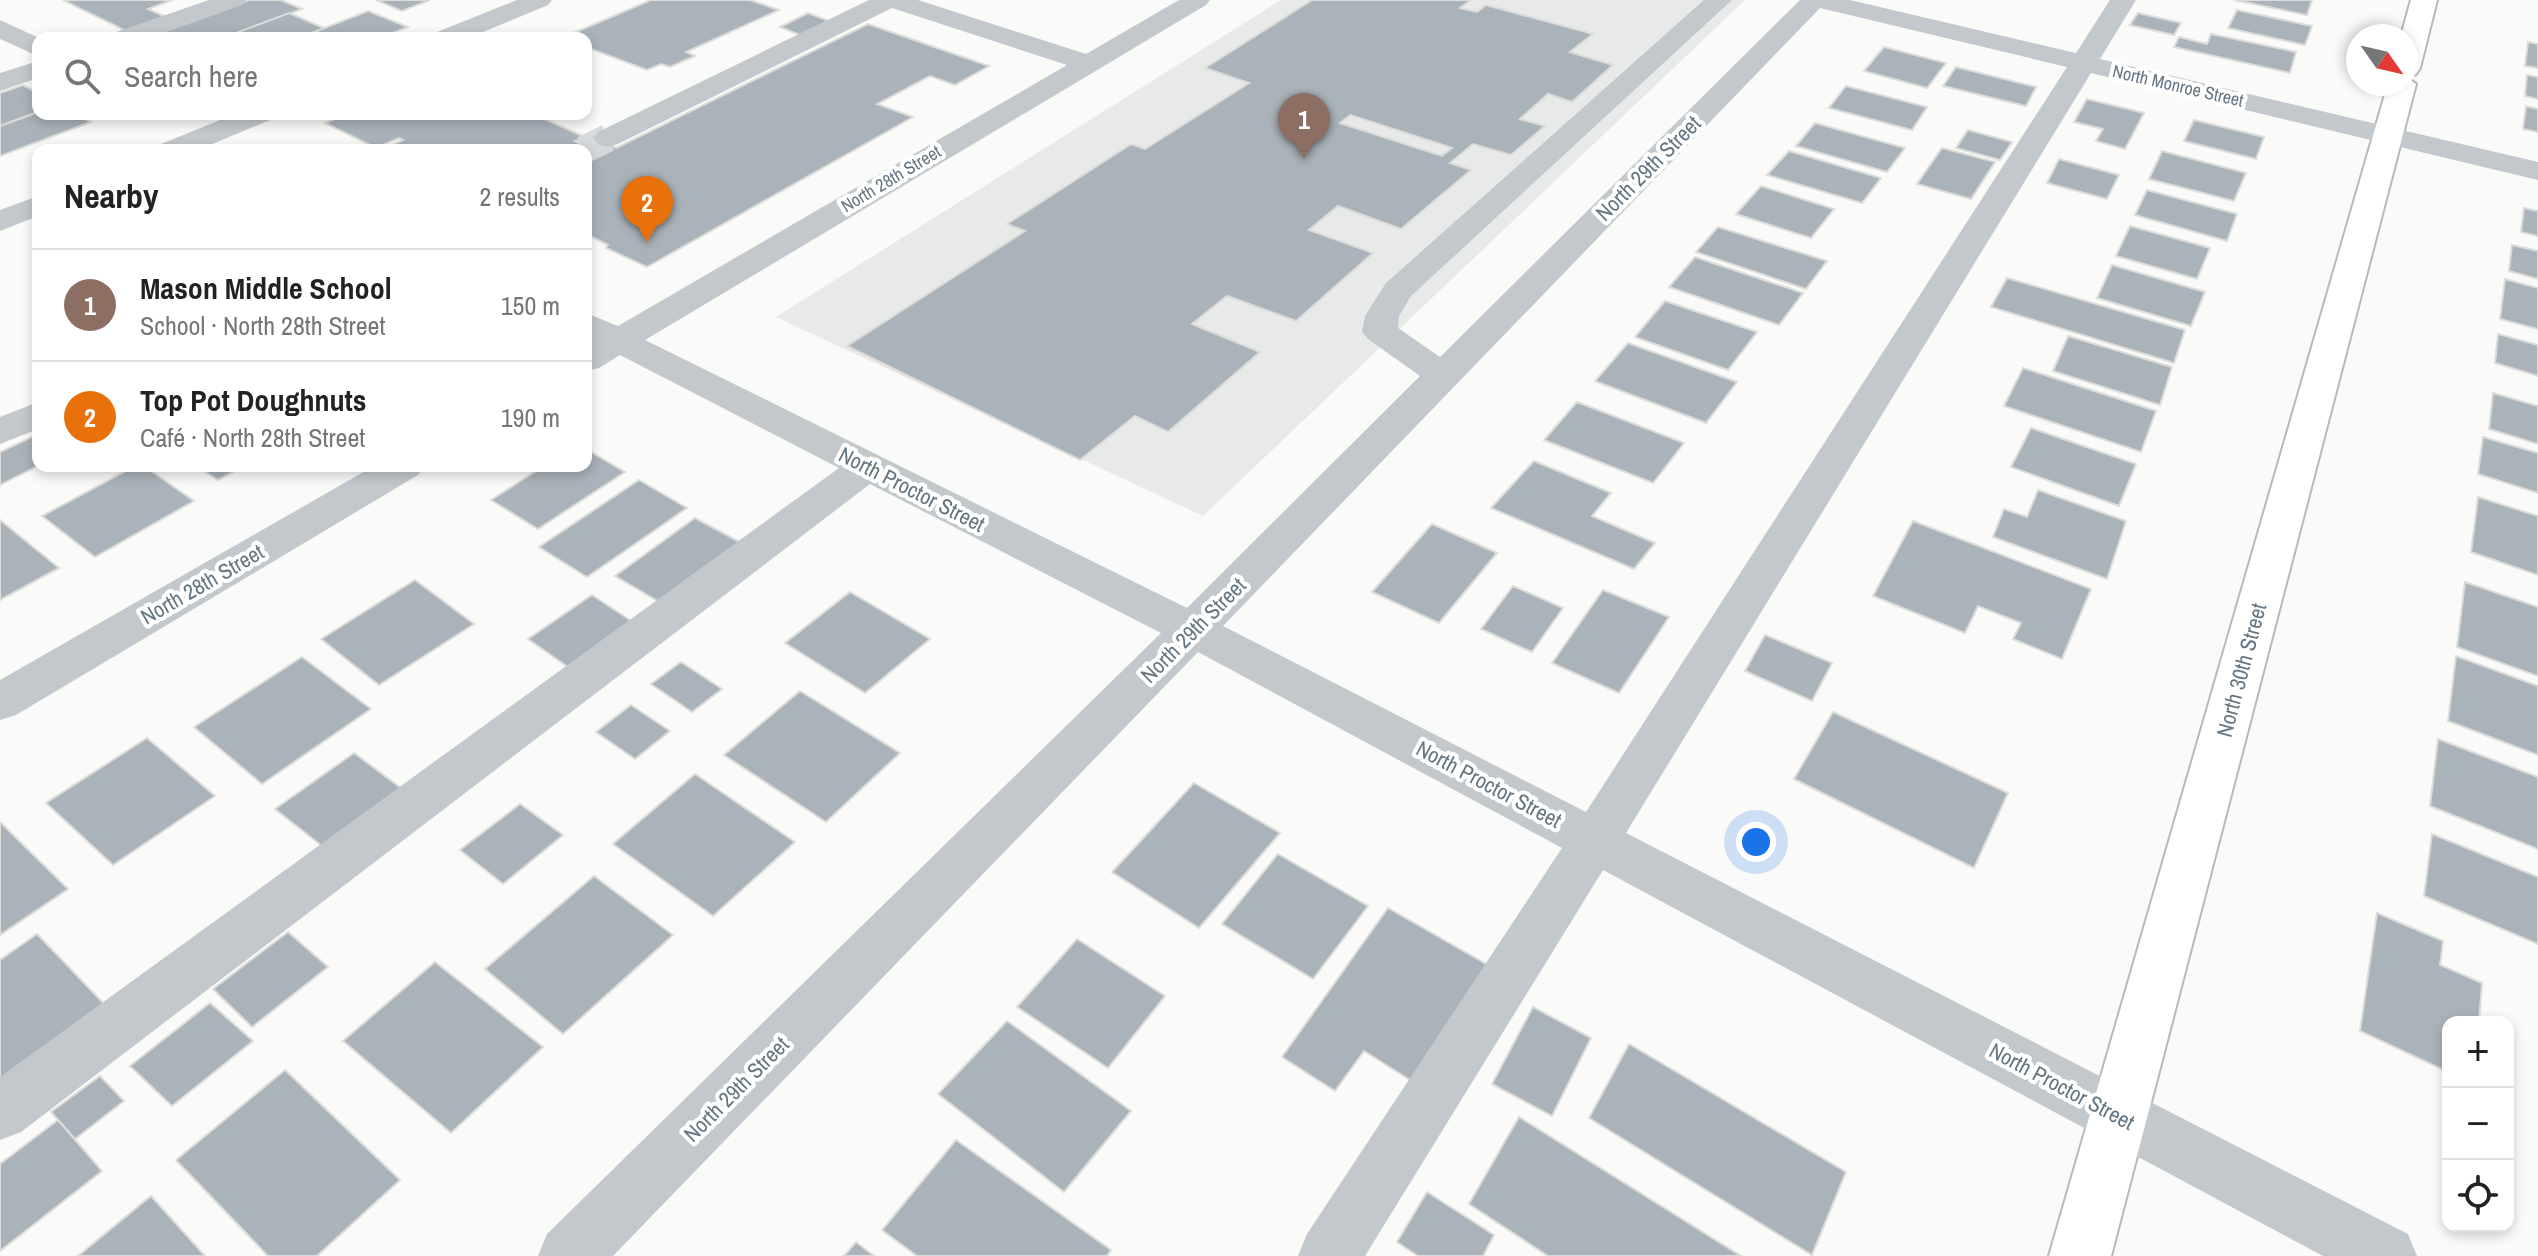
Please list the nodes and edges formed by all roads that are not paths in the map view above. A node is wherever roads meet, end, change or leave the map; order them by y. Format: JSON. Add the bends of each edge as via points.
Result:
{"nodes":[{"id":1,"x":233,"y":0,"type":"edge"},
{"id":2,"x":539,"y":0,"type":"edge"},
{"id":3,"x":891,"y":0,"type":"edge"},
{"id":4,"x":1197,"y":0,"type":"edge"},
{"id":5,"x":1719,"y":0,"type":"edge"},
{"id":6,"x":1816,"y":0,"type":"edge"},
{"id":7,"x":2123,"y":0,"type":"edge"},
{"id":8,"x":2424,"y":0,"type":"edge"},
{"id":9,"x":2418,"y":24,"type":"edge"},
{"id":10,"x":0,"y":28,"type":"edge"},
{"id":11,"x":142,"y":32,"type":"edge"},
{"id":12,"x":461,"y":32,"type":"edge"},
{"id":13,"x":32,"y":45,"type":"edge"},
{"id":14,"x":1087,"y":63,"type":"junction"},
{"id":15,"x":2084,"y":64,"type":"junction"},
{"id":16,"x":32,"y":71,"type":"edge"},
{"id":17,"x":0,"y":83,"type":"edge"},
{"id":18,"x":2399,"y":96,"type":"edge"},
{"id":19,"x":245,"y":120,"type":"edge"},
{"id":20,"x":183,"y":121,"type":"dead end"},
{"id":21,"x":210,"y":134,"type":"junction"},
{"id":22,"x":2388,"y":135,"type":"junction"},
{"id":23,"x":608,"y":138,"type":"tunnel mouth"},
{"id":24,"x":186,"y":144,"type":"edge"},
{"id":25,"x":229,"y":144,"type":"edge"},
{"id":26,"x":2538,"y":171,"type":"edge"},
{"id":27,"x":32,"y":208,"type":"edge"},
{"id":28,"x":0,"y":221,"type":"edge"},
{"id":29,"x":597,"y":342,"type":"edge"},
{"id":30,"x":1444,"y":376,"type":"junction"},
{"id":31,"x":32,"y":417,"type":"edge"},
{"id":32,"x":0,"y":432,"type":"edge"},
{"id":33,"x":868,"y":466,"type":"junction"},
{"id":34,"x":394,"y":472,"type":"edge"},
{"id":35,"x":1193,"y":630,"type":"junction"},
{"id":36,"x":0,"y":702,"type":"edge"},
{"id":37,"x":1595,"y":840,"type":"junction"},
{"id":38,"x":0,"y":1112,"type":"edge"},
{"id":39,"x":2119,"y":1116,"type":"junction"},
{"id":40,"x":569,"y":1256,"type":"edge"},
{"id":41,"x":1329,"y":1256,"type":"edge"},
{"id":42,"x":2080,"y":1256,"type":"edge"},
{"id":43,"x":2386,"y":1256,"type":"edge"}],
"edges":[{"from":1,"to":11,"type":"street"},
{"from":2,"to":12,"type":"street"},
{"from":3,"to":14,"type":"street"},
{"from":3,"to":23,"type":"street"},
{"from":4,"to":14,"type":"street","name":"North 28th Street"},
{"from":5,"to":30,"type":"street","via":[[1398,290],[1382,316],[1380,332]]},
{"from":6,"to":15,"type":"street","name":"North Monroe Street"},
{"from":6,"to":30,"type":"street","name":"North 29th Street"},
{"from":7,"to":15,"type":"street"},
{"from":8,"to":9,"type":"main road"},
{"from":10,"to":13,"type":"street"},
{"from":14,"to":29,"type":"street","name":"North 28th Street"},
{"from":15,"to":22,"type":"street","name":"North Monroe Street"},
{"from":15,"to":37,"type":"street"},
{"from":16,"to":17,"type":"street"},
{"from":18,"to":22,"type":"main road","name":"North 30th Street"},
{"from":19,"to":21,"type":"street"},
{"from":20,"to":21,"type":"street"},
{"from":21,"to":24,"type":"street"},
{"from":21,"to":25,"type":"street"},
{"from":22,"to":26,"type":"street","name":"North Monroe Street"},
{"from":22,"to":39,"type":"main road","name":"North 30th Street"},
{"from":27,"to":28,"type":"street"},
{"from":29,"to":33,"type":"street","name":"North Proctor Street"},
{"from":30,"to":35,"type":"street","name":"North 29th Street"},
{"from":31,"to":32,"type":"street"},
{"from":33,"to":35,"type":"street","name":"North Proctor Street"},
{"from":33,"to":38,"type":"street"},
{"from":34,"to":36,"type":"street","name":"North 28th Street"},
{"from":35,"to":37,"type":"street","name":"North Proctor Street"},
{"from":35,"to":40,"type":"street","name":"North 29th Street"},
{"from":37,"to":39,"type":"street","name":"North Proctor Street"},
{"from":37,"to":41,"type":"street"},
{"from":39,"to":42,"type":"main road","name":"North 30th Street"},
{"from":39,"to":43,"type":"street","name":"North Proctor Street"}]}
